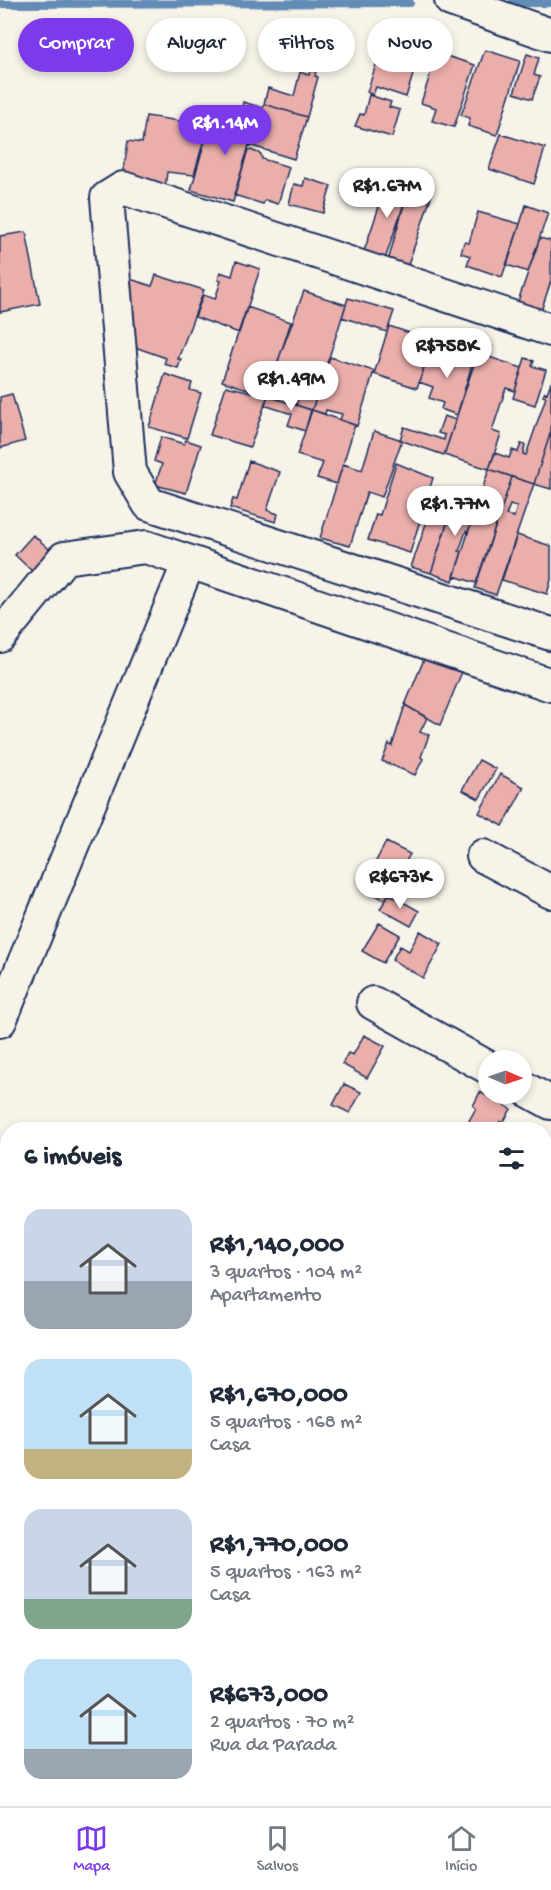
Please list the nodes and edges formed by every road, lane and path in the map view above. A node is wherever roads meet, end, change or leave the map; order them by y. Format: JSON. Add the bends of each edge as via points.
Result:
{"nodes":[{"id":1,"x":451,"y":0,"type":"edge"},
{"id":2,"x":551,"y":35,"type":"edge"},
{"id":3,"x":551,"y":330,"type":"edge"},
{"id":4,"x":189,"y":562,"type":"junction"},
{"id":5,"x":551,"y":634,"type":"edge"},
{"id":6,"x":0,"y":636,"type":"edge"},
{"id":7,"x":551,"y":685,"type":"edge"},
{"id":8,"x":483,"y":855,"type":"dead end"},
{"id":9,"x":551,"y":892,"type":"edge"},
{"id":10,"x":373,"y":1003,"type":"dead end"},
{"id":11,"x":0,"y":1021,"type":"edge"},
{"id":12,"x":478,"y":1062,"type":"edge"},
{"id":13,"x":532,"y":1093,"type":"edge"},
{"id":14,"x":551,"y":1103,"type":"edge"}],
"edges":[{"from":1,"to":2,"type":"street"},
{"from":3,"to":5,"type":"street","via":[[123,188],[107,198],[130,472],[149,504]]},
{"from":4,"to":6,"type":"street","via":[[146,547],[64,558]]},
{"from":4,"to":7,"type":"street"},
{"from":4,"to":11,"type":"street"},
{"from":8,"to":9,"type":"street"},
{"from":10,"to":12,"type":"street"},
{"from":13,"to":14,"type":"street"}]}
